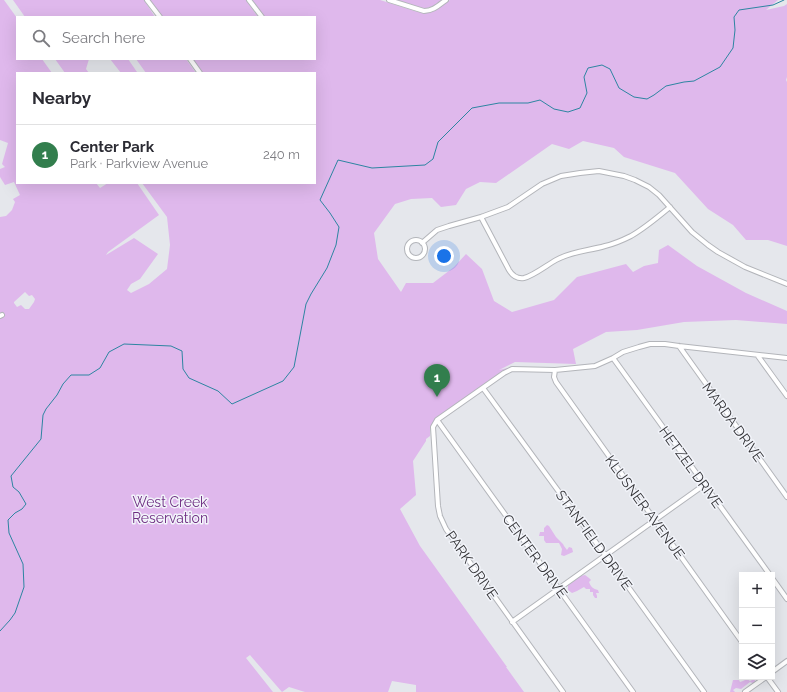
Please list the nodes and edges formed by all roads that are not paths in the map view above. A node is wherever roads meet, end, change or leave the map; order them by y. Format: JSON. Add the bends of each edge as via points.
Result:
{"nodes":[{"id":1,"x":147,"y":0,"type":"edge"},
{"id":2,"x":249,"y":0,"type":"edge"},
{"id":3,"x":389,"y":0,"type":"edge"},
{"id":4,"x":446,"y":0,"type":"edge"},
{"id":5,"x":159,"y":16,"type":"edge"},
{"id":6,"x":261,"y":16,"type":"edge"},
{"id":7,"x":191,"y":60,"type":"edge"},
{"id":8,"x":199,"y":72,"type":"edge"},
{"id":9,"x":670,"y":207,"type":"junction"},
{"id":10,"x":481,"y":217,"type":"junction"},
{"id":11,"x":422,"y":243,"type":"junction"},
{"id":12,"x":787,"y":284,"type":"edge"},
{"id":13,"x":679,"y":346,"type":"junction"},
{"id":14,"x":758,"y":356,"type":"junction"},
{"id":15,"x":613,"y":358,"type":"junction"},
{"id":16,"x":787,"y":358,"type":"edge"},
{"id":17,"x":555,"y":370,"type":"junction"},
{"id":18,"x":483,"y":388,"type":"junction"},
{"id":19,"x":787,"y":396,"type":"edge"},
{"id":20,"x":437,"y":420,"type":"junction"},
{"id":21,"x":704,"y":485,"type":"junction"},
{"id":22,"x":787,"y":497,"type":"edge"},
{"id":23,"x":655,"y":520,"type":"junction"},
{"id":24,"x":605,"y":556,"type":"junction"},
{"id":25,"x":768,"y":572,"type":"edge"},
{"id":26,"x":775,"y":582,"type":"edge"},
{"id":27,"x":559,"y":590,"type":"junction"},
{"id":28,"x":787,"y":599,"type":"edge"},
{"id":29,"x":512,"y":622,"type":"junction"},
{"id":30,"x":739,"y":638,"type":"edge"},
{"id":31,"x":787,"y":661,"type":"edge"},
{"id":32,"x":775,"y":670,"type":"edge"},
{"id":33,"x":762,"y":680,"type":"edge"},
{"id":34,"x":768,"y":680,"type":"edge"},
{"id":35,"x":563,"y":692,"type":"edge"},
{"id":36,"x":633,"y":692,"type":"edge"},
{"id":37,"x":704,"y":692,"type":"edge"},
{"id":38,"x":745,"y":692,"type":"edge"},
{"id":39,"x":778,"y":692,"type":"edge"}],
"edges":[{"from":1,"to":5,"type":"street"},
{"from":2,"to":6,"type":"street"},
{"from":3,"to":4,"type":"street","via":[[429,11]]},
{"from":7,"to":8,"type":"street"},
{"from":9,"to":10,"type":"street","via":[[649,187],[624,176],[599,171],[561,176],[542,184],[508,207]]},
{"from":9,"to":10,"type":"street","via":[[642,229],[618,242],[567,255],[522,278],[512,275]]},
{"from":9,"to":12,"type":"street","via":[[692,232],[718,252],[745,267]]},
{"from":10,"to":11,"type":"street","via":[[437,230]]},
{"from":11,"to":11,"type":"street","via":[[416,240],[410,242],[408,253],[415,257],[422,255],[425,250]]},
{"from":13,"to":14,"type":"street"},
{"from":13,"to":15,"type":"street","via":[[650,344],[623,352]]},
{"from":13,"to":22,"type":"street","name":"MARDA DRIVE"},
{"from":14,"to":16,"type":"street"},
{"from":14,"to":19,"type":"street"},
{"from":15,"to":17,"type":"street","via":[[595,366]]},
{"from":15,"to":21,"type":"street","name":"HETZEL DRIVE"},
{"from":17,"to":18,"type":"street","via":[[512,369]]},
{"from":17,"to":23,"type":"street","name":"KLUSNER AVENUE","via":[[556,382]]},
{"from":18,"to":20,"type":"street"},
{"from":18,"to":24,"type":"street","name":"STANFIELD DRIVE"},
{"from":20,"to":27,"type":"street","name":"CENTER DRIVE"},
{"from":20,"to":29,"type":"street","name":"PARK DRIVE","via":[[433,427],[440,516],[446,529]]},
{"from":21,"to":23,"type":"street"},
{"from":21,"to":25,"type":"street","name":"HETZEL DRIVE"},
{"from":23,"to":24,"type":"street"},
{"from":23,"to":30,"type":"street","name":"KLUSNER AVENUE"},
{"from":24,"to":27,"type":"street"},
{"from":24,"to":37,"type":"street","name":"STANFIELD DRIVE"},
{"from":26,"to":28,"type":"street"},
{"from":27,"to":29,"type":"street"},
{"from":27,"to":36,"type":"street","name":"CENTER DRIVE"},
{"from":29,"to":35,"type":"street","name":"PARK DRIVE"},
{"from":31,"to":32,"type":"street"},
{"from":33,"to":38,"type":"street"},
{"from":34,"to":39,"type":"street"}]}
